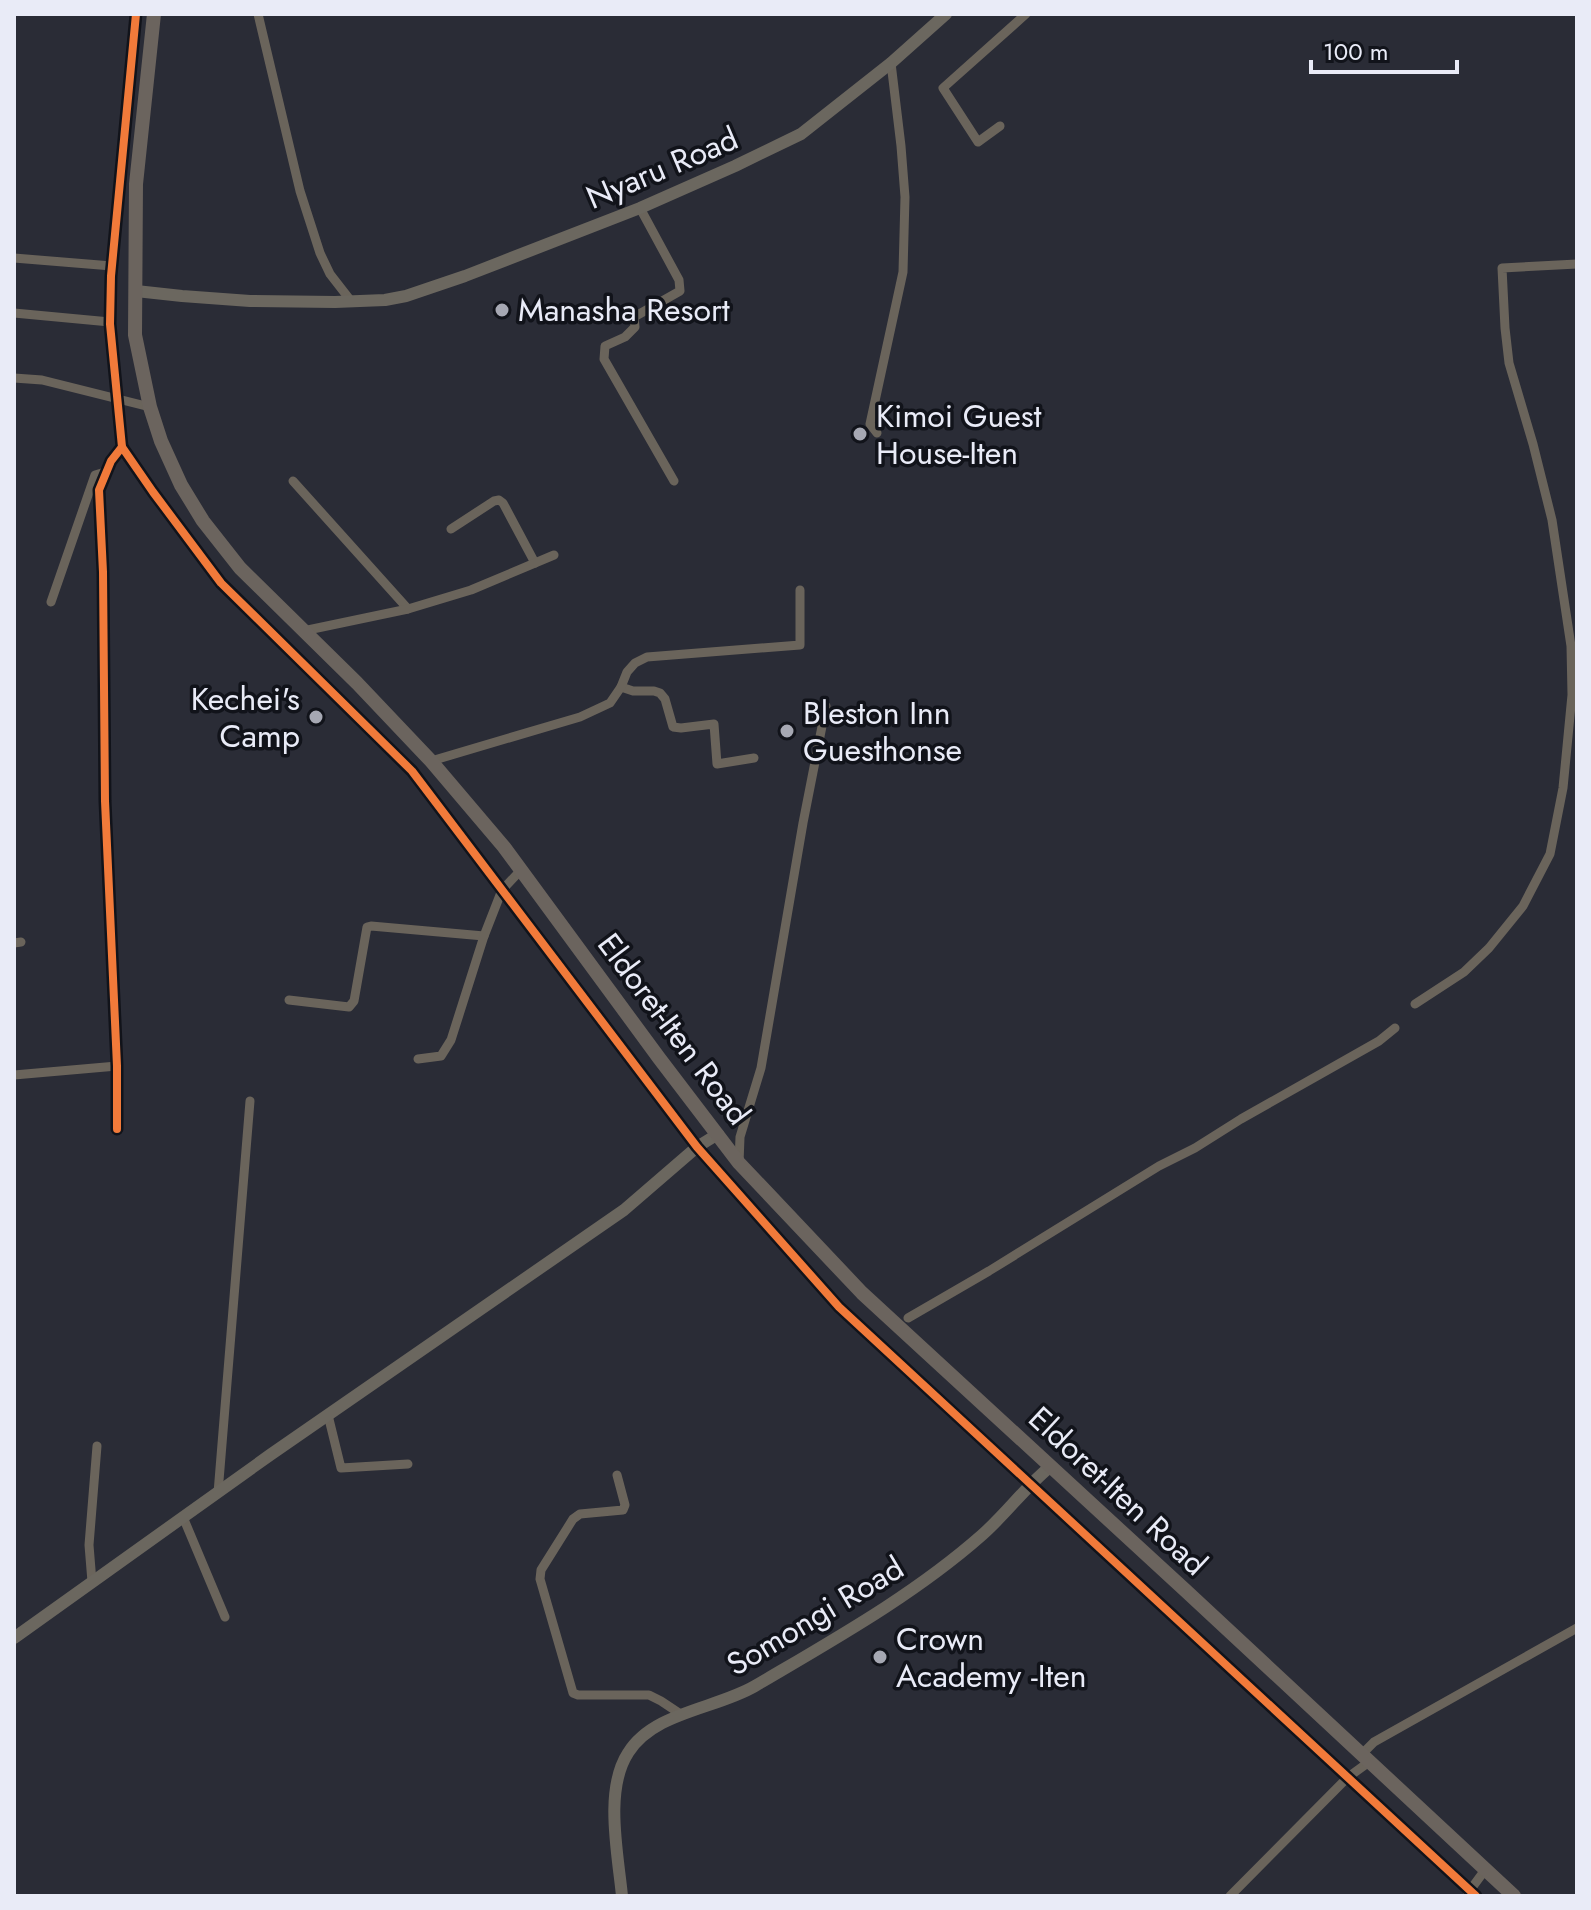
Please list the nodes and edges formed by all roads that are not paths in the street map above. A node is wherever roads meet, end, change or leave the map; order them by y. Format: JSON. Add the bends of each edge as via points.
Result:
{"nodes":[{"id":1,"x":136,"y":14,"type":"edge"},
{"id":2,"x":154,"y":14,"type":"edge"},
{"id":3,"x":258,"y":14,"type":"edge"},
{"id":4,"x":946,"y":14,"type":"edge"},
{"id":5,"x":1026,"y":14,"type":"edge"},
{"id":6,"x":891,"y":63,"type":"junction"},
{"id":7,"x":1000,"y":126,"type":"dead end"},
{"id":8,"x":640,"y":208,"type":"junction"},
{"id":9,"x":14,"y":258,"type":"edge"},
{"id":10,"x":1577,"y":264,"type":"edge"},
{"id":11,"x":112,"y":266,"type":"junction"},
{"id":12,"x":136,"y":291,"type":"junction"},
{"id":13,"x":358,"y":301,"type":"junction"},
{"id":14,"x":14,"y":313,"type":"edge"},
{"id":15,"x":110,"y":322,"type":"junction"},
{"id":16,"x":14,"y":378,"type":"edge"},
{"id":17,"x":118,"y":399,"type":"junction"},
{"id":18,"x":150,"y":407,"type":"junction"},
{"id":19,"x":877,"y":433,"type":"dead end"},
{"id":20,"x":122,"y":447,"type":"junction"},
{"id":21,"x":105,"y":472,"type":"junction"},
{"id":22,"x":293,"y":481,"type":"dead end"},
{"id":23,"x":674,"y":481,"type":"dead end"},
{"id":24,"x":451,"y":529,"type":"dead end"},
{"id":25,"x":554,"y":555,"type":"dead end"},
{"id":26,"x":535,"y":563,"type":"junction"},
{"id":27,"x":800,"y":590,"type":"dead end"},
{"id":28,"x":51,"y":602,"type":"dead end"},
{"id":29,"x":408,"y":609,"type":"junction"},
{"id":30,"x":303,"y":631,"type":"junction"},
{"id":31,"x":621,"y":687,"type":"junction"},
{"id":32,"x":826,"y":706,"type":"dead end"},
{"id":33,"x":754,"y":758,"type":"dead end"},
{"id":34,"x":431,"y":761,"type":"junction"},
{"id":35,"x":521,"y":870,"type":"junction"},
{"id":36,"x":502,"y":890,"type":"junction"},
{"id":37,"x":484,"y":936,"type":"junction"},
{"id":38,"x":289,"y":1000,"type":"dead end"},
{"id":39,"x":1415,"y":1004,"type":"dead end"},
{"id":40,"x":1395,"y":1028,"type":"dead end"},
{"id":41,"x":418,"y":1059,"type":"dead end"},
{"id":42,"x":117,"y":1066,"type":"junction"},
{"id":43,"x":14,"y":1075,"type":"edge"},
{"id":44,"x":250,"y":1101,"type":"dead end"},
{"id":45,"x":117,"y":1129,"type":"dead end"},
{"id":46,"x":718,"y":1134,"type":"junction"},
{"id":47,"x":697,"y":1147,"type":"junction"},
{"id":48,"x":739,"y":1163,"type":"junction"},
{"id":49,"x":908,"y":1318,"type":"dead end"},
{"id":50,"x":328,"y":1415,"type":"junction"},
{"id":51,"x":97,"y":1446,"type":"dead end"},
{"id":52,"x":408,"y":1464,"type":"dead end"},
{"id":53,"x":1051,"y":1466,"type":"junction"},
{"id":54,"x":617,"y":1475,"type":"dead end"},
{"id":55,"x":1030,"y":1483,"type":"junction"},
{"id":56,"x":218,"y":1493,"type":"junction"},
{"id":57,"x":183,"y":1517,"type":"junction"},
{"id":58,"x":92,"y":1582,"type":"junction"},
{"id":59,"x":225,"y":1617,"type":"dead end"},
{"id":60,"x":1577,"y":1628,"type":"edge"},
{"id":61,"x":14,"y":1638,"type":"edge"},
{"id":62,"x":682,"y":1715,"type":"junction"},
{"id":63,"x":1365,"y":1759,"type":"junction"},
{"id":64,"x":1347,"y":1778,"type":"junction"},
{"id":65,"x":1485,"y":1870,"type":"junction"},
{"id":66,"x":1471,"y":1894,"type":"edge"},
{"id":67,"x":622,"y":1896,"type":"edge"},
{"id":68,"x":1230,"y":1896,"type":"edge"},
{"id":69,"x":1514,"y":1896,"type":"edge"}],
"edges":[{"from":1,"to":11,"type":"street"},
{"from":2,"to":12,"type":"main road","name":"Eldoret-Iten Road","via":[[136,184]]},
{"from":3,"to":13,"type":"street","via":[[320,253],[330,274]]},
{"from":4,"to":6,"type":"street","name":"Nyaru Road"},
{"from":5,"to":7,"type":"street","via":[[943,88],[978,142]]},
{"from":6,"to":8,"type":"street","name":"Nyaru Road","via":[[801,134]]},
{"from":6,"to":19,"type":"street","via":[[905,197],[903,272],[870,424]]},
{"from":8,"to":13,"type":"street","name":"Nyaru Road","via":[[418,292]]},
{"from":8,"to":23,"type":"street","via":[[680,291],[634,317],[635,327],[605,346],[604,359]]},
{"from":9,"to":11,"type":"street"},
{"from":10,"to":39,"type":"street","via":[[1502,268],[1509,363],[1552,520],[1571,646],[1563,788],[1550,854],[1523,906],[1489,948],[1464,972]]},
{"from":11,"to":15,"type":"street"},
{"from":12,"to":13,"type":"street","name":"Nyaru Road","via":[[250,301]]},
{"from":12,"to":18,"type":"main road","name":"Eldoret-Iten Road","via":[[135,335]]},
{"from":14,"to":15,"type":"street"},
{"from":15,"to":17,"type":"street"},
{"from":16,"to":17,"type":"street"},
{"from":17,"to":18,"type":"street"},
{"from":17,"to":20,"type":"street"},
{"from":18,"to":30,"type":"main road","name":"Eldoret-Iten Road","via":[[181,485],[203,521],[240,568]]},
{"from":20,"to":21,"type":"street"},
{"from":20,"to":36,"type":"street","via":[[221,583],[412,771]]},
{"from":21,"to":28,"type":"street","via":[[95,475]]},
{"from":21,"to":42,"type":"street","via":[[99,490],[105,801]]},
{"from":22,"to":29,"type":"street"},
{"from":24,"to":26,"type":"street","via":[[499,500]]},
{"from":25,"to":26,"type":"street"},
{"from":26,"to":29,"type":"street"},
{"from":27,"to":31,"type":"street","via":[[800,645],[647,657],[627,672]]},
{"from":29,"to":30,"type":"street"},
{"from":30,"to":34,"type":"main road","name":"Eldoret-Iten Road"},
{"from":31,"to":33,"type":"street","via":[[660,693],[673,727],[714,724],[717,764]]},
{"from":31,"to":34,"type":"street","via":[[610,703],[580,717]]},
{"from":32,"to":48,"type":"street"},
{"from":34,"to":35,"type":"main road","name":"Eldoret-Iten Road"},
{"from":35,"to":36,"type":"street"},
{"from":35,"to":46,"type":"main road","name":"Eldoret-Iten Road"},
{"from":36,"to":37,"type":"street"},
{"from":36,"to":47,"type":"street"},
{"from":37,"to":38,"type":"street","via":[[367,927],[349,1007]]},
{"from":37,"to":41,"type":"street","via":[[451,1040],[441,1056]]},
{"from":40,"to":49,"type":"street"},
{"from":42,"to":43,"type":"street"},
{"from":42,"to":45,"type":"street"},
{"from":44,"to":56,"type":"street"},
{"from":46,"to":47,"type":"street"},
{"from":46,"to":48,"type":"main road","name":"Eldoret-Iten Road"},
{"from":47,"to":50,"type":"street","via":[[624,1210]]},
{"from":47,"to":55,"type":"street","via":[[839,1307]]},
{"from":48,"to":53,"type":"main road","name":"Eldoret-Iten Road","via":[[862,1293]]},
{"from":50,"to":52,"type":"street","via":[[341,1468]]},
{"from":50,"to":56,"type":"street"},
{"from":51,"to":58,"type":"street","via":[[89,1545]]},
{"from":53,"to":55,"type":"street","name":"Somongi Road"},
{"from":53,"to":63,"type":"main road","name":"Eldoret-Iten Road"},
{"from":54,"to":62,"type":"street","via":[[623,1510],[573,1519],[540,1579],[573,1693],[649,1695]]},
{"from":55,"to":62,"type":"street","name":"Somongi Road","via":[[983,1534],[933,1575],[749,1690]]},
{"from":55,"to":64,"type":"street"},
{"from":56,"to":57,"type":"street"},
{"from":57,"to":58,"type":"street"},
{"from":57,"to":59,"type":"street"},
{"from":58,"to":61,"type":"street"},
{"from":60,"to":63,"type":"street","via":[[1374,1742]]},
{"from":62,"to":67,"type":"street","name":"Somongi Road","via":[[643,1734],[622,1763],[615,1799]]},
{"from":63,"to":64,"type":"street"},
{"from":63,"to":65,"type":"main road","name":"Eldoret-Iten Road"},
{"from":64,"to":66,"type":"street"},
{"from":64,"to":68,"type":"street"},
{"from":65,"to":66,"type":"street"},
{"from":65,"to":69,"type":"main road","name":"Eldoret-Iten Road"}]}
